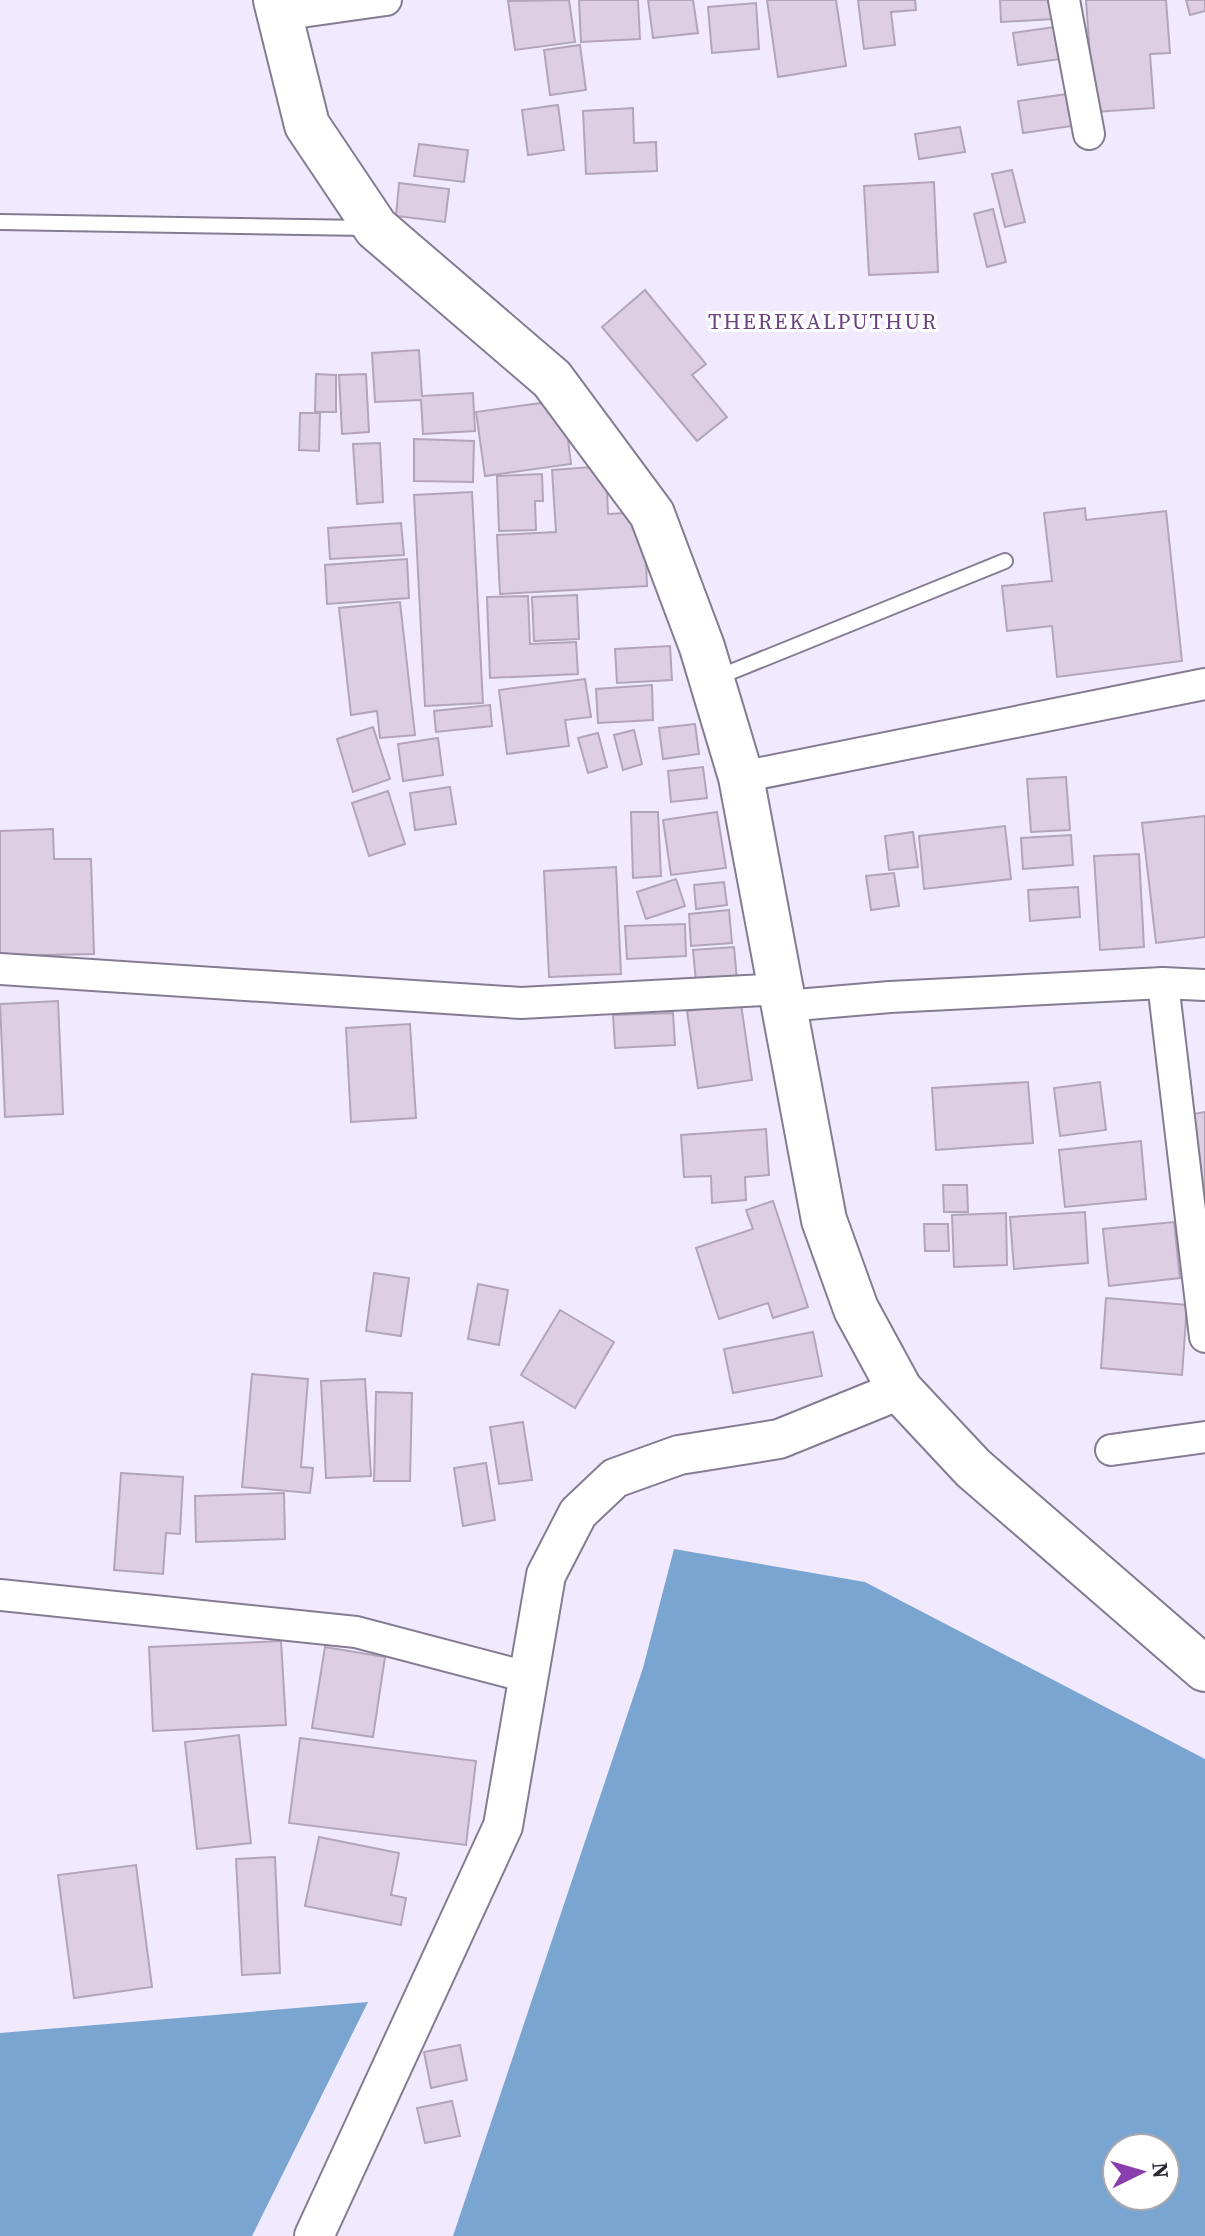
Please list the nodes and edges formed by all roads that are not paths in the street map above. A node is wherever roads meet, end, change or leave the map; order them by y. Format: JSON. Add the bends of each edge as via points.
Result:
{"nodes":[{"id":1,"x":386,"y":0,"type":"edge"},
{"id":2,"x":1064,"y":0,"type":"edge"},
{"id":3,"x":278,"y":7,"type":"edge"},
{"id":4,"x":1089,"y":134,"type":"dead end"},
{"id":5,"x":0,"y":222,"type":"edge"},
{"id":6,"x":376,"y":228,"type":"junction"},
{"id":7,"x":1005,"y":561,"type":"dead end"},
{"id":8,"x":712,"y":680,"type":"junction"},
{"id":9,"x":1205,"y":684,"type":"edge"},
{"id":10,"x":741,"y":777,"type":"junction"},
{"id":11,"x":0,"y":969,"type":"edge"},
{"id":12,"x":1163,"y":983,"type":"junction"},
{"id":13,"x":1205,"y":985,"type":"edge"},
{"id":14,"x":783,"y":998,"type":"junction"},
{"id":15,"x":1205,"y":1337,"type":"edge"},
{"id":16,"x":900,"y":1390,"type":"junction"},
{"id":17,"x":1205,"y":1437,"type":"edge"},
{"id":18,"x":1111,"y":1450,"type":"dead end"},
{"id":19,"x":0,"y":1595,"type":"edge"},
{"id":20,"x":1205,"y":1669,"type":"edge"},
{"id":21,"x":531,"y":1678,"type":"junction"},
{"id":22,"x":314,"y":2236,"type":"edge"}],
"edges":[{"from":1,"to":3,"type":"street"},
{"from":2,"to":4,"type":"street"},
{"from":3,"to":6,"type":"main road","via":[[307,125]]},
{"from":5,"to":6,"type":"lane"},
{"from":6,"to":8,"type":"main road","via":[[552,379],[652,514]]},
{"from":7,"to":8,"type":"lane"},
{"from":8,"to":10,"type":"main road"},
{"from":9,"to":10,"type":"street"},
{"from":10,"to":14,"type":"main road"},
{"from":11,"to":14,"type":"street","via":[[521,1003]]},
{"from":12,"to":13,"type":"street"},
{"from":12,"to":14,"type":"street"},
{"from":12,"to":15,"type":"street"},
{"from":14,"to":16,"type":"main road","via":[[824,1220],[856,1309]]},
{"from":16,"to":20,"type":"main road","via":[[973,1468]]},
{"from":16,"to":21,"type":"street","via":[[779,1439],[679,1455],[615,1478],[578,1513],[546,1575]]},
{"from":17,"to":18,"type":"street"},
{"from":19,"to":21,"type":"street","via":[[356,1632]]},
{"from":21,"to":22,"type":"street","via":[[503,1826]]}]}
